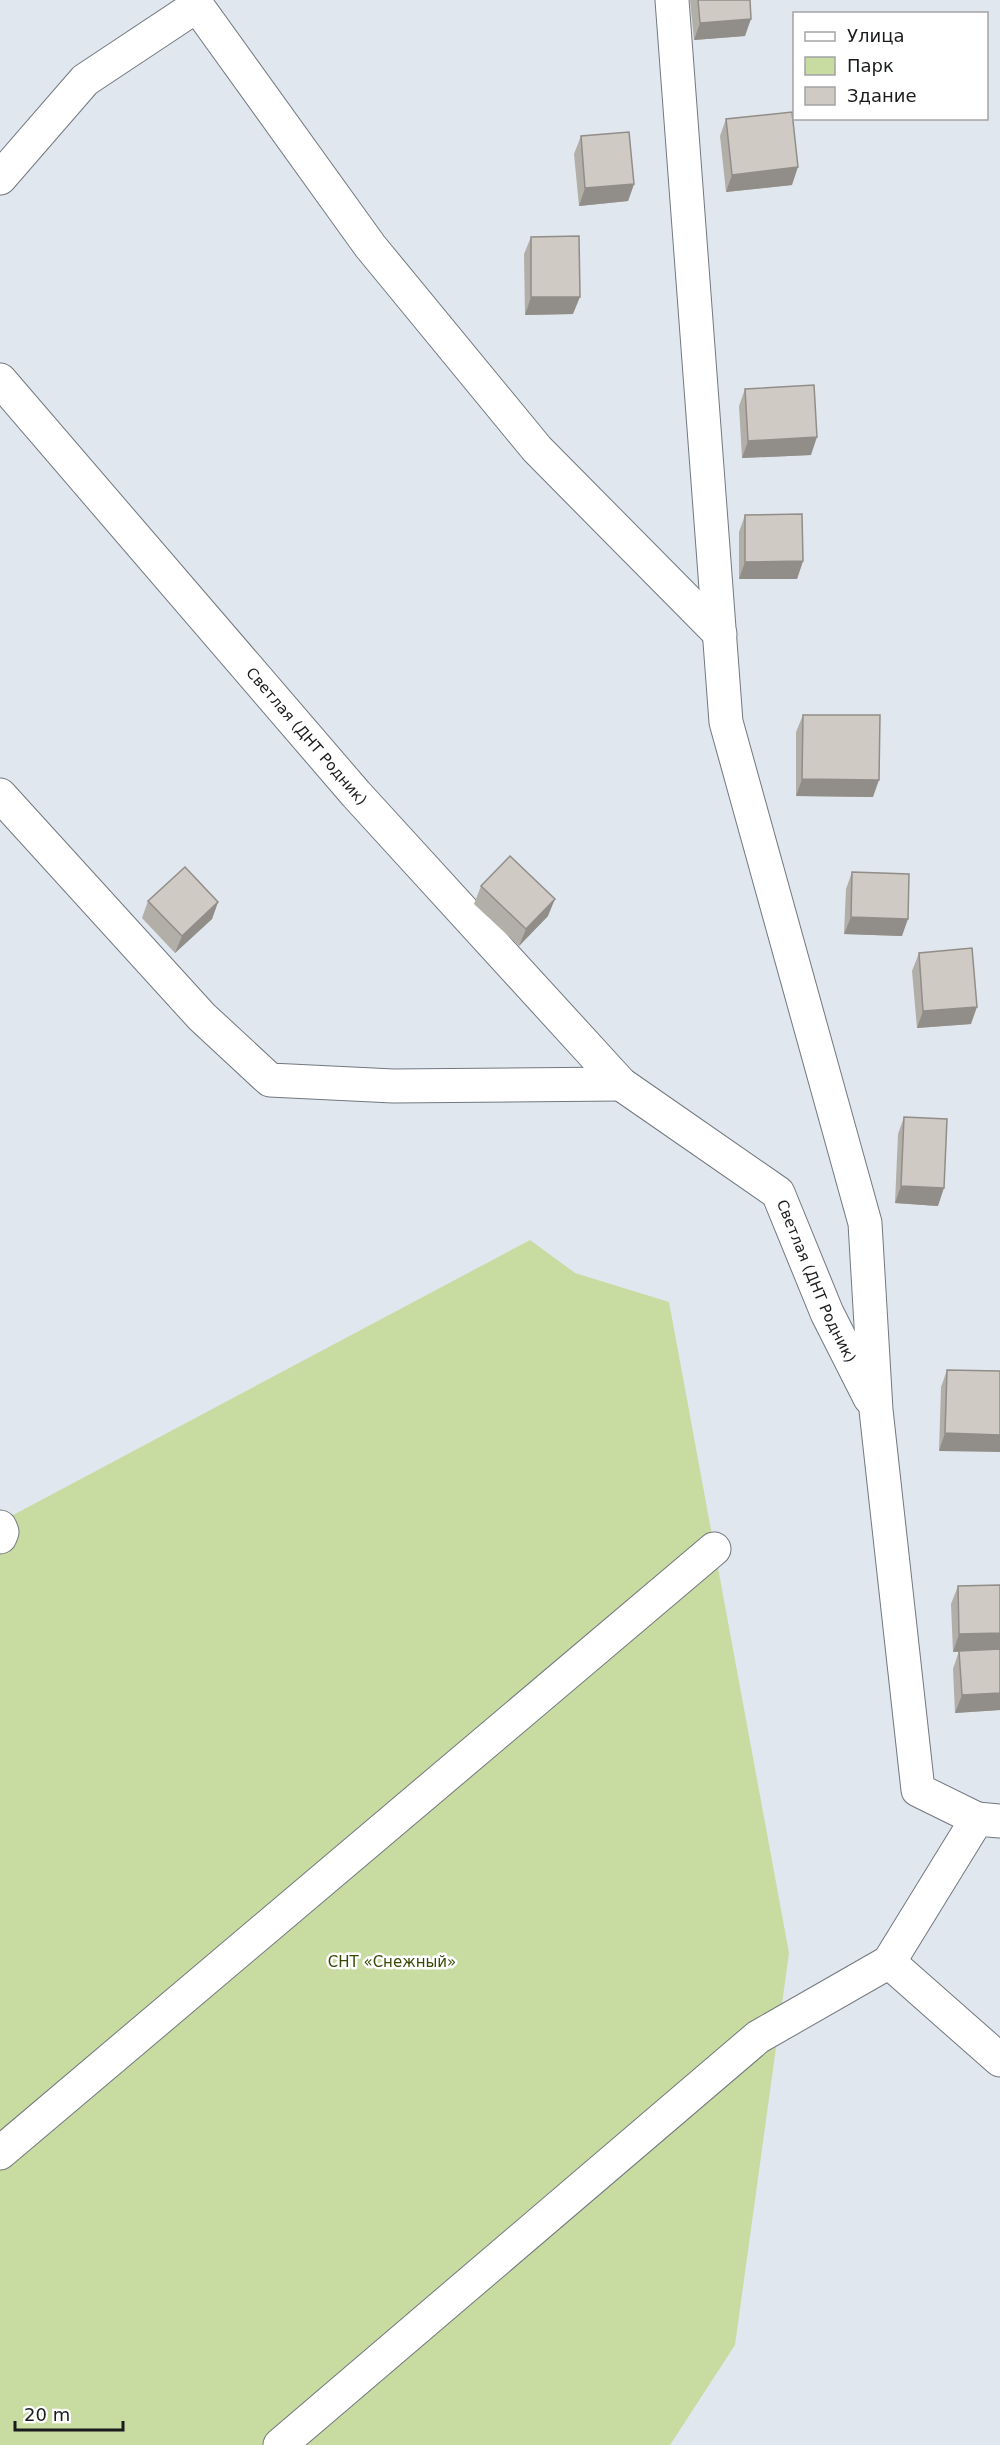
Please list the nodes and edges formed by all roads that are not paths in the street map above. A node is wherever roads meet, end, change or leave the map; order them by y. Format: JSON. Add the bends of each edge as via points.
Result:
{"nodes":[{"id":1,"x":672,"y":0,"type":"edge"},
{"id":2,"x":194,"y":3,"type":"edge"},
{"id":3,"x":0,"y":178,"type":"edge"},
{"id":4,"x":0,"y":380,"type":"edge"},
{"id":5,"x":720,"y":634,"type":"junction"},
{"id":6,"x":0,"y":795,"type":"edge"},
{"id":7,"x":621,"y":1084,"type":"junction"},
{"id":8,"x":876,"y":1410,"type":"junction"},
{"id":9,"x":0,"y":1527,"type":"edge"},
{"id":10,"x":0,"y":1538,"type":"edge"},
{"id":11,"x":714,"y":1549,"type":"dead end"},
{"id":12,"x":988,"y":1820,"type":"edge"},
{"id":13,"x":888,"y":1962,"type":"junction"},
{"id":14,"x":1000,"y":2060,"type":"edge"},
{"id":15,"x":0,"y":2153,"type":"edge"},
{"id":16,"x":280,"y":2445,"type":"edge"}],
"edges":[{"from":1,"to":5,"type":"street"},
{"from":2,"to":3,"type":"street","via":[[85,80]]},
{"from":2,"to":5,"type":"street","via":[[370,246],[537,449]]},
{"from":4,"to":7,"type":"street","name":"Светлая (ДНТ Родник)","via":[[356,794]]},
{"from":5,"to":8,"type":"street","via":[[726,722],[865,1223]]},
{"from":6,"to":7,"type":"street","via":[[202,1017],[270,1080],[393,1086]]},
{"from":7,"to":8,"type":"street","name":"Светлая (ДНТ Родник)","via":[[778,1193],[827,1313]]},
{"from":8,"to":12,"type":"street","via":[[918,1790]]},
{"from":9,"to":10,"type":"street"},
{"from":11,"to":15,"type":"street"},
{"from":12,"to":13,"type":"street"},
{"from":13,"to":14,"type":"street"},
{"from":13,"to":16,"type":"street","via":[[759,2037]]}]}
